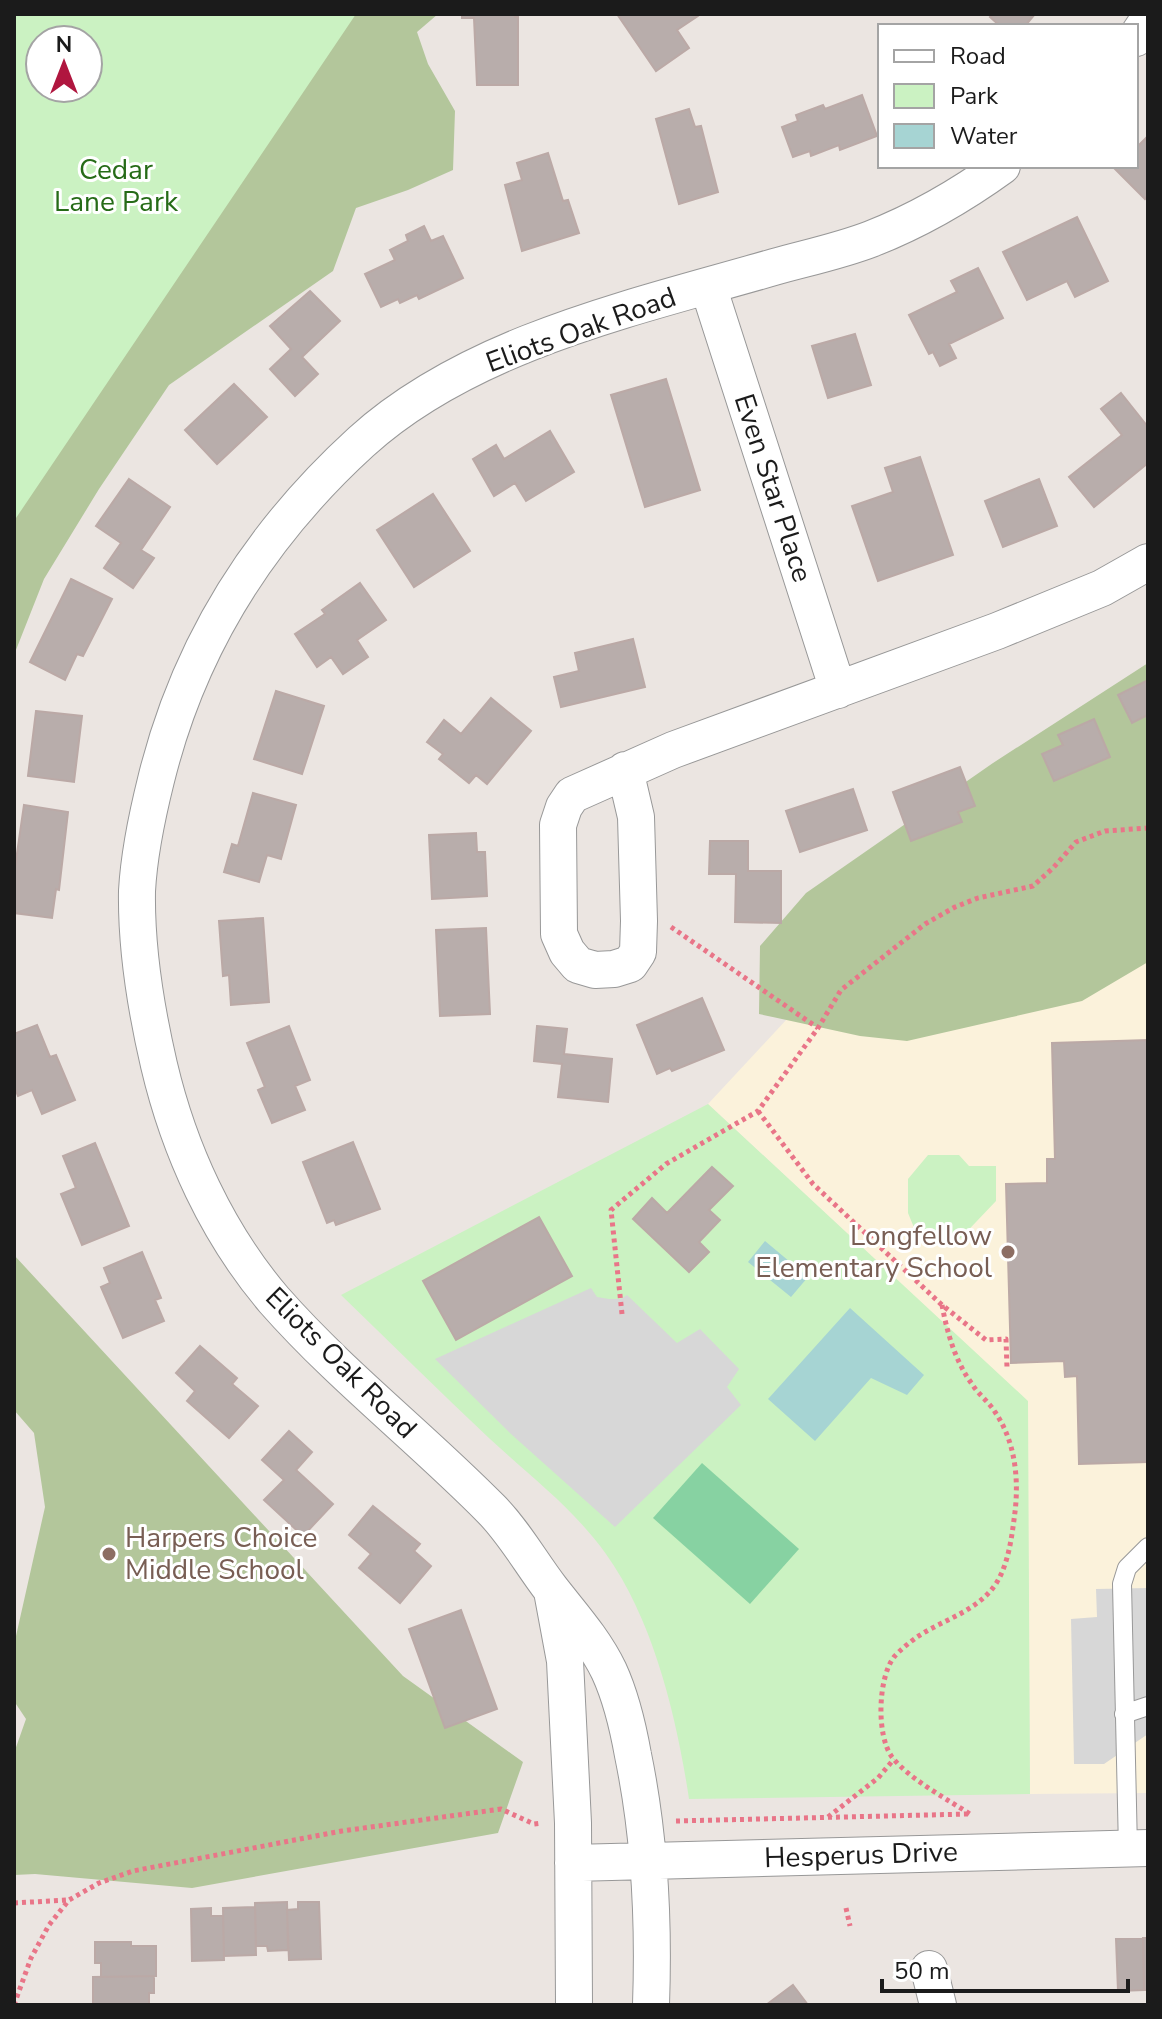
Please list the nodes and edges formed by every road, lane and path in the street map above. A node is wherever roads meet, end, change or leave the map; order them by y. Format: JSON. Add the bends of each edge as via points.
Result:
{"nodes":[{"id":1,"x":999,"y":168,"type":"edge"},
{"id":2,"x":708,"y":286,"type":"junction"},
{"id":3,"x":1148,"y":562,"type":"edge"},
{"id":4,"x":838,"y":690,"type":"junction"},
{"id":5,"x":625,"y":770,"type":"junction"},
{"id":6,"x":1148,"y":828,"type":"edge"},
{"id":7,"x":639,"y":921,"type":"junction"},
{"id":8,"x":818,"y":1028,"type":"junction"},
{"id":9,"x":758,"y":1111,"type":"junction"},
{"id":10,"x":942,"y":1305,"type":"junction"},
{"id":11,"x":622,"y":1314,"type":"dead end"},
{"id":12,"x":1007,"y":1368,"type":"dead end"},
{"id":13,"x":1148,"y":1547,"type":"edge"},
{"id":14,"x":551,"y":1590,"type":"junction"},
{"id":15,"x":1148,"y":1706,"type":"edge"},
{"id":16,"x":1124,"y":1714,"type":"junction"},
{"id":17,"x":894,"y":1759,"type":"junction"},
{"id":18,"x":672,"y":1809,"type":"dead end"},
{"id":19,"x":827,"y":1818,"type":"junction"},
{"id":20,"x":534,"y":1824,"type":"dead end"},
{"id":21,"x":1138,"y":1848,"type":"edge"},
{"id":22,"x":648,"y":1861,"type":"junction"},
{"id":23,"x":573,"y":1863,"type":"junction"},
{"id":24,"x":69,"y":1900,"type":"junction"},
{"id":25,"x":14,"y":1903,"type":"edge"},
{"id":26,"x":846,"y":1908,"type":"dead end"},
{"id":27,"x":850,"y":1926,"type":"dead end"},
{"id":28,"x":929,"y":1969,"type":"dead end"},
{"id":29,"x":14,"y":2005,"type":"edge"},
{"id":30,"x":574,"y":2005,"type":"edge"},
{"id":31,"x":651,"y":2005,"type":"edge"},
{"id":32,"x":938,"y":2005,"type":"edge"}],
"edges":[{"from":1,"to":2,"type":"street","name":"Eliots Oak Road","via":[[869,240]]},
{"from":2,"to":4,"type":"street","name":"Even Star Place"},
{"from":2,"to":14,"type":"street","name":"Eliots Oak Road","via":[[534,342],[469,371],[418,399],[364,440],[299,505],[254,558],[215,621],[189,678],[166,737],[137,890],[141,962],[159,1067],[186,1154],[240,1254],[339,1370],[496,1514]]},
{"from":3,"to":4,"type":"street","via":[[1102,588]]},
{"from":4,"to":5,"type":"street"},
{"from":5,"to":7,"type":"street","via":[[636,817]]},
{"from":5,"to":7,"type":"street","via":[[572,795],[564,807],[558,825],[559,934],[578,965],[614,969],[630,964],[638,952]]},
{"from":6,"to":8,"type":"path","via":[[1105,831],[1076,842],[1033,886],[978,898],[925,924],[841,990]]},
{"from":7,"to":8,"type":"path","via":[[669,925]]},
{"from":8,"to":9,"type":"path"},
{"from":9,"to":10,"type":"path","via":[[813,1184]]},
{"from":9,"to":11,"type":"path","via":[[666,1164],[611,1210]]},
{"from":10,"to":12,"type":"path","via":[[986,1340],[1006,1339]]},
{"from":10,"to":17,"type":"path","via":[[948,1336],[971,1383],[1011,1443],[1015,1510],[1009,1553],[997,1582],[979,1603],[916,1637],[893,1658],[883,1687],[882,1724]]},
{"from":13,"to":16,"type":"lane","via":[[1127,1568],[1122,1584]]},
{"from":14,"to":22,"type":"street","name":"Eliots Oak Road","via":[[589,1635],[611,1676],[630,1738]]},
{"from":14,"to":23,"type":"street","name":"Eliots Oak Road","via":[[565,1661]]},
{"from":15,"to":16,"type":"lane"},
{"from":16,"to":21,"type":"lane"},
{"from":17,"to":19,"type":"path"},
{"from":17,"to":19,"type":"path","via":[[970,1814]]},
{"from":18,"to":19,"type":"path","via":[[675,1821]]},
{"from":20,"to":24,"type":"path","via":[[501,1809],[342,1831],[133,1871]]},
{"from":21,"to":22,"type":"street","name":"Hesperus Drive"},
{"from":22,"to":23,"type":"street","name":"Hesperus Drive"},
{"from":22,"to":31,"type":"street","name":"Eliots Oak Road"},
{"from":23,"to":30,"type":"street","name":"Eliots Oak Road"},
{"from":24,"to":25,"type":"path"},
{"from":24,"to":29,"type":"path","via":[[31,1958]]},
{"from":26,"to":27,"type":"path"},
{"from":28,"to":32,"type":"street"}]}
